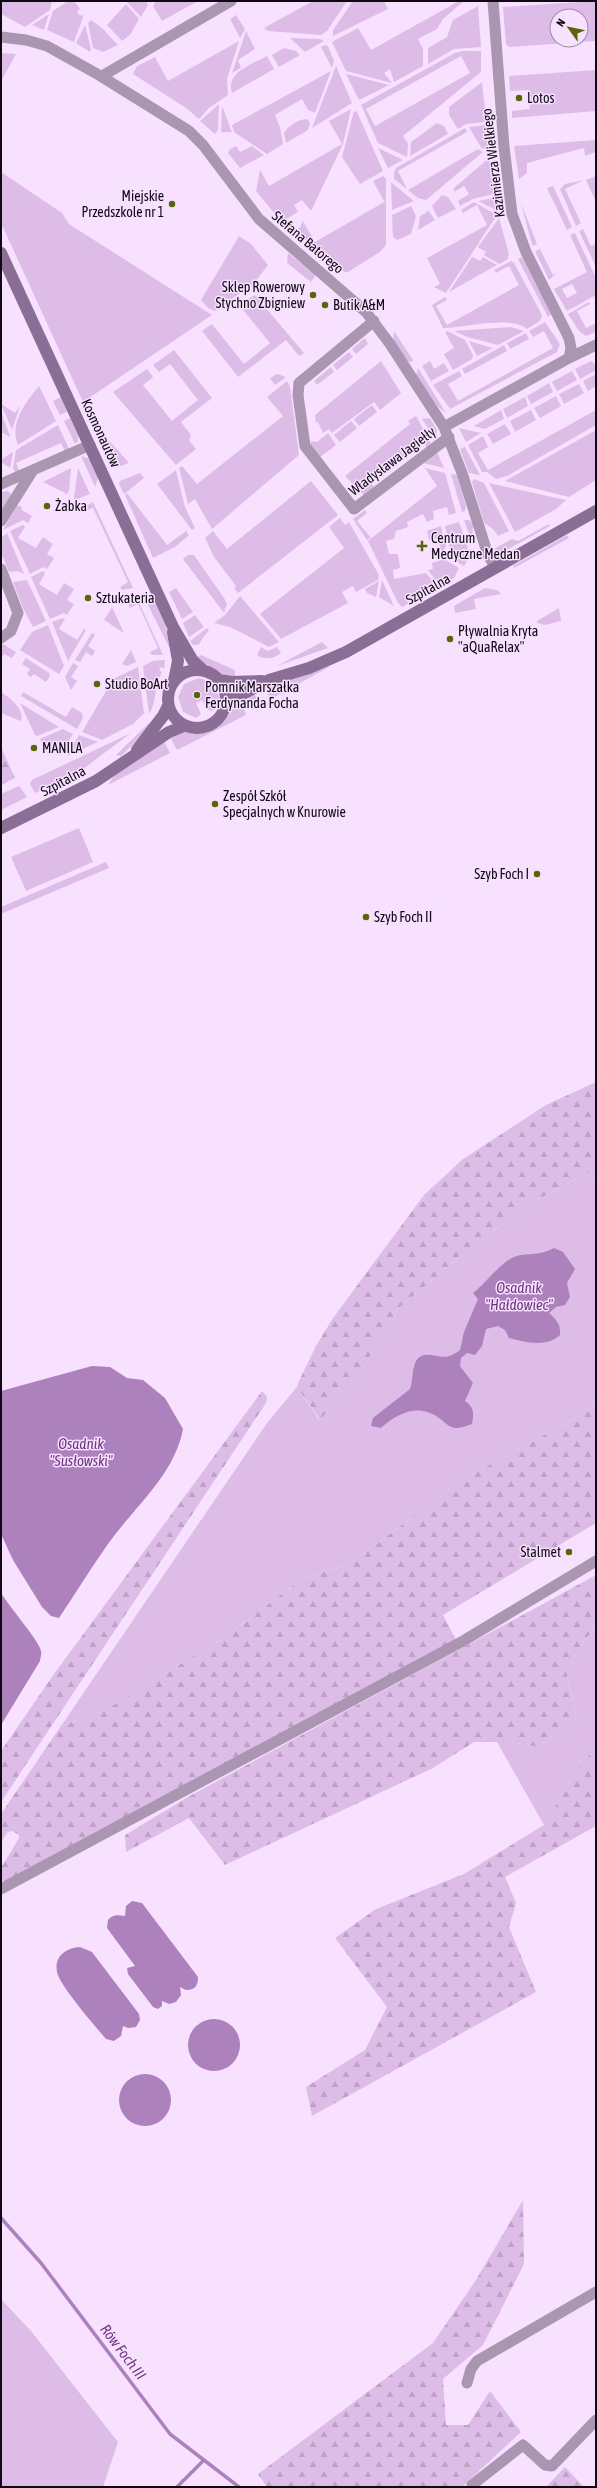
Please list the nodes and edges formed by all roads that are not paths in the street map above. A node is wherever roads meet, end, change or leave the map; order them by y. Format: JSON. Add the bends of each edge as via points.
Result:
{"nodes":[{"id":1,"x":232,"y":1,"type":"edge"},
{"id":2,"x":493,"y":1,"type":"edge"},
{"id":3,"x":1,"y":37,"type":"edge"},
{"id":4,"x":102,"y":76,"type":"junction"},
{"id":5,"x":1,"y":253,"type":"edge"},
{"id":6,"x":374,"y":321,"type":"junction"},
{"id":7,"x":596,"y":345,"type":"edge"},
{"id":8,"x":569,"y":358,"type":"junction"},
{"id":9,"x":447,"y":432,"type":"junction"},
{"id":10,"x":90,"y":445,"type":"junction"},
{"id":11,"x":33,"y":470,"type":"junction"},
{"id":12,"x":1,"y":484,"type":"edge"},
{"id":13,"x":596,"y":511,"type":"edge"},
{"id":14,"x":1,"y":521,"type":"edge"},
{"id":15,"x":495,"y":568,"type":"junction"},
{"id":16,"x":1,"y":569,"type":"edge"},
{"id":17,"x":173,"y":626,"type":"junction"},
{"id":18,"x":1,"y":638,"type":"edge"},
{"id":19,"x":203,"y":670,"type":"junction"},
{"id":20,"x":219,"y":680,"type":"junction"},
{"id":21,"x":269,"y":680,"type":"junction"},
{"id":22,"x":174,"y":681,"type":"junction"},
{"id":23,"x":226,"y":703,"type":"junction"},
{"id":24,"x":168,"y":706,"type":"junction"},
{"id":25,"x":184,"y":726,"type":"junction"},
{"id":26,"x":136,"y":753,"type":"junction"},
{"id":27,"x":1,"y":828,"type":"edge"},
{"id":28,"x":596,"y":1561,"type":"edge"},
{"id":29,"x":1,"y":1889,"type":"edge"},
{"id":30,"x":596,"y":2292,"type":"edge"},
{"id":31,"x":467,"y":2383,"type":"dead end"},
{"id":32,"x":596,"y":2420,"type":"edge"},
{"id":33,"x":472,"y":2485,"type":"dead end"}],
"edges":[{"from":1,"to":4,"type":"street"},
{"from":2,"to":8,"type":"street","name":"Kazimierza Wielkiego","via":[[504,147],[512,214],[528,258],[569,338]]},
{"from":3,"to":4,"type":"street","name":"Stefana Batorego","via":[[39,43]]},
{"from":4,"to":6,"type":"street","name":"Stefana Batorego","via":[[189,131],[203,145],[259,220],[358,304]]},
{"from":5,"to":10,"type":"street","name":"Kosmonautów"},
{"from":6,"to":9,"type":"street","name":"Stefana Batorego"},
{"from":6,"to":9,"type":"street","name":"Władysława Jagiełły","via":[[299,383],[297,391],[305,446],[354,509]]},
{"from":7,"to":8,"type":"street"},
{"from":8,"to":9,"type":"street"},
{"from":9,"to":15,"type":"street","name":"Stefana Batorego","via":[[488,556]]},
{"from":10,"to":11,"type":"street"},
{"from":10,"to":17,"type":"street","name":"Kosmonautów"},
{"from":11,"to":12,"type":"street"},
{"from":11,"to":14,"type":"street"},
{"from":13,"to":15,"type":"street","name":"Szpitalna"},
{"from":15,"to":21,"type":"street","name":"Szpitalna","via":[[346,652],[309,668]]},
{"from":16,"to":18,"type":"street","via":[[18,613],[11,631]]},
{"from":17,"to":19,"type":"street","name":"Kosmonautów","via":[[193,661]]},
{"from":17,"to":22,"type":"street","name":"Kosmonautów","via":[[178,661]]},
{"from":19,"to":20,"type":"street"},
{"from":19,"to":22,"type":"street","via":[[186,672]]},
{"from":20,"to":21,"type":"street","name":"Szpitalna"},
{"from":20,"to":23,"type":"street","via":[[225,691]]},
{"from":21,"to":23,"type":"street","name":"Szpitalna"},
{"from":22,"to":24,"type":"street","via":[[168,693]]},
{"from":23,"to":25,"type":"street","via":[[222,714],[213,724],[197,729]]},
{"from":24,"to":25,"type":"street","via":[[172,715]]},
{"from":24,"to":26,"type":"street","name":"Szpitalna"},
{"from":25,"to":26,"type":"street","name":"Szpitalna","via":[[168,732]]},
{"from":26,"to":27,"type":"street","name":"Szpitalna","via":[[76,792]]},
{"from":28,"to":29,"type":"street","via":[[446,1650]]},
{"from":30,"to":31,"type":"street","via":[[477,2361],[471,2369]]},
{"from":32,"to":33,"type":"street","via":[[552,2466],[542,2463],[523,2445]]}]}
